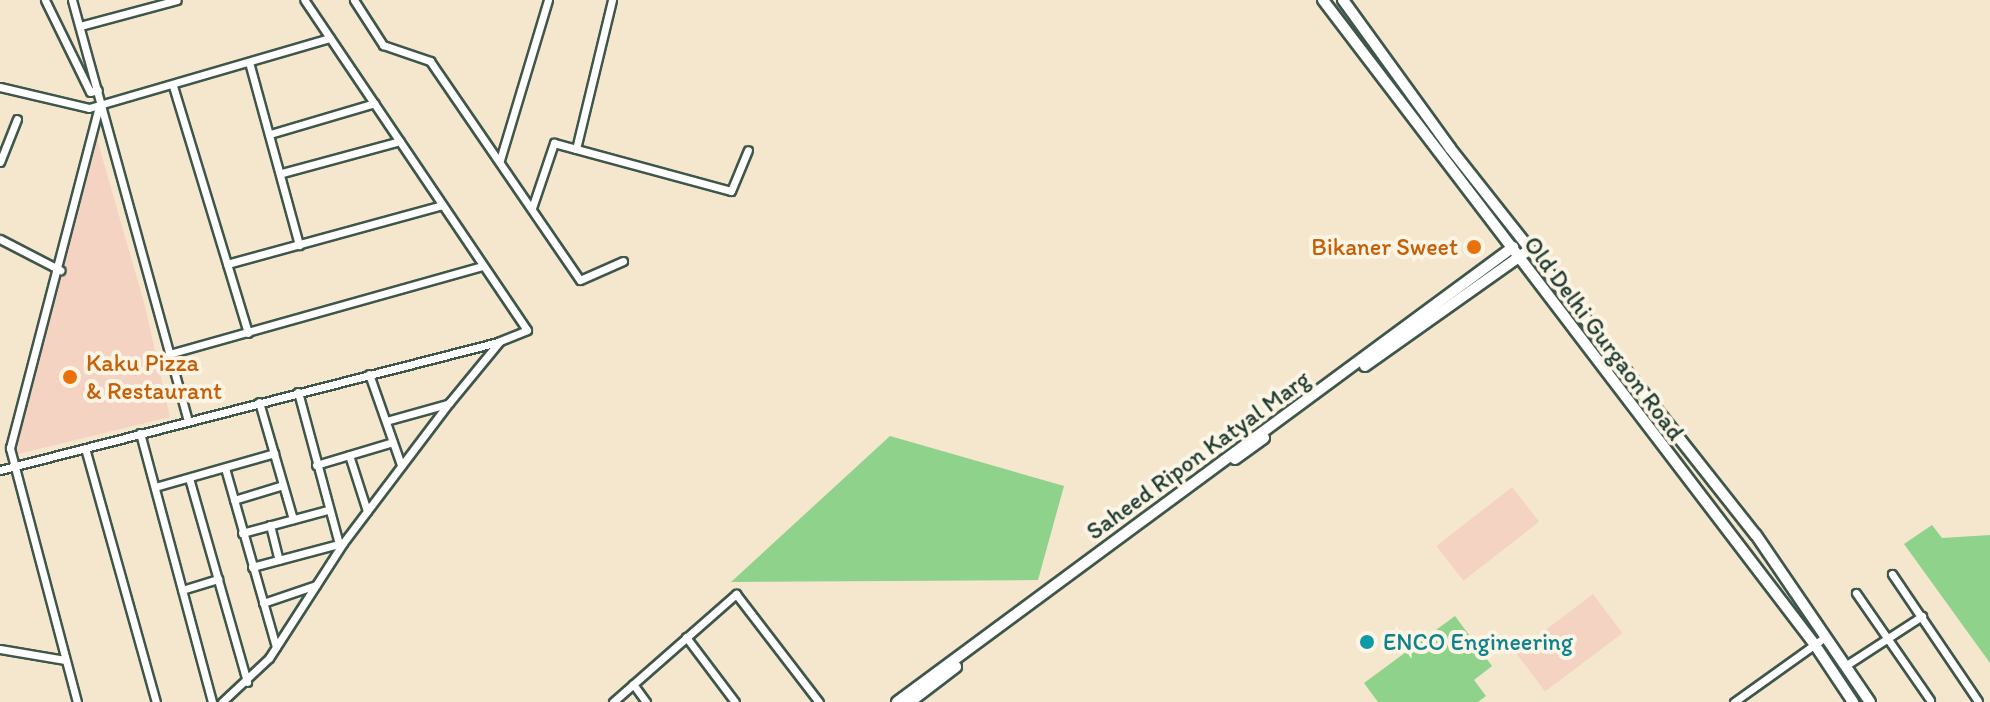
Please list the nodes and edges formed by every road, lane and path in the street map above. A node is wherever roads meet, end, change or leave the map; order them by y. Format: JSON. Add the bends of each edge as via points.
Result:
{"nodes":[{"id":1,"x":45,"y":0,"type":"edge"},
{"id":2,"x":72,"y":0,"type":"edge"},
{"id":3,"x":177,"y":0,"type":"edge"},
{"id":4,"x":304,"y":0,"type":"edge"},
{"id":5,"x":354,"y":0,"type":"edge"},
{"id":6,"x":548,"y":0,"type":"edge"},
{"id":7,"x":612,"y":0,"type":"edge"},
{"id":8,"x":1323,"y":0,"type":"edge"},
{"id":9,"x":1343,"y":0,"type":"edge"},
{"id":10,"x":80,"y":26,"type":"junction"},
{"id":11,"x":330,"y":38,"type":"junction"},
{"id":12,"x":249,"y":62,"type":"junction"},
{"id":13,"x":173,"y":86,"type":"junction"},
{"id":14,"x":0,"y":87,"type":"edge"},
{"id":15,"x":98,"y":90,"type":"junction"},
{"id":16,"x":375,"y":103,"type":"junction"},
{"id":17,"x":100,"y":105,"type":"junction"},
{"id":18,"x":17,"y":119,"type":"dead end"},
{"id":19,"x":270,"y":134,"type":"junction"},
{"id":20,"x":400,"y":141,"type":"junction"},
{"id":21,"x":576,"y":149,"type":"junction"},
{"id":22,"x":748,"y":150,"type":"dead end"},
{"id":23,"x":500,"y":160,"type":"junction"},
{"id":24,"x":0,"y":162,"type":"edge"},
{"id":25,"x":282,"y":173,"type":"junction"},
{"id":26,"x":442,"y":205,"type":"junction"},
{"id":27,"x":532,"y":208,"type":"junction"},
{"id":28,"x":0,"y":239,"type":"edge"},
{"id":29,"x":1526,"y":244,"type":"junction"},
{"id":30,"x":299,"y":245,"type":"junction"},
{"id":31,"x":1514,"y":254,"type":"junction"},
{"id":32,"x":623,"y":261,"type":"dead end"},
{"id":33,"x":227,"y":264,"type":"junction"},
{"id":34,"x":483,"y":266,"type":"junction"},
{"id":35,"x":60,"y":270,"type":"junction"},
{"id":36,"x":248,"y":333,"type":"junction"},
{"id":37,"x":500,"y":341,"type":"junction"},
{"id":38,"x":169,"y":354,"type":"junction"},
{"id":39,"x":369,"y":374,"type":"junction"},
{"id":40,"x":298,"y":392,"type":"junction"},
{"id":41,"x":259,"y":402,"type":"junction"},
{"id":42,"x":449,"y":403,"type":"junction"},
{"id":43,"x":188,"y":421,"type":"junction"},
{"id":44,"x":386,"y":421,"type":"junction"},
{"id":45,"x":140,"y":433,"type":"junction"},
{"id":46,"x":393,"y":442,"type":"junction"},
{"id":47,"x":0,"y":446,"type":"edge"},
{"id":48,"x":10,"y":448,"type":"junction"},
{"id":49,"x":85,"y":448,"type":"junction"},
{"id":50,"x":274,"y":453,"type":"junction"},
{"id":51,"x":349,"y":455,"type":"junction"},
{"id":52,"x":316,"y":465,"type":"junction"},
{"id":53,"x":401,"y":465,"type":"junction"},
{"id":54,"x":12,"y":467,"type":"junction"},
{"id":55,"x":225,"y":468,"type":"junction"},
{"id":56,"x":0,"y":470,"type":"edge"},
{"id":57,"x":189,"y":478,"type":"junction"},
{"id":58,"x":283,"y":485,"type":"junction"},
{"id":59,"x":155,"y":487,"type":"junction"},
{"id":60,"x":234,"y":500,"type":"junction"},
{"id":61,"x":328,"y":510,"type":"junction"},
{"id":62,"x":367,"y":511,"type":"junction"},
{"id":63,"x":293,"y":519,"type":"junction"},
{"id":64,"x":270,"y":525,"type":"junction"},
{"id":65,"x":242,"y":533,"type":"junction"},
{"id":66,"x":341,"y":544,"type":"junction"},
{"id":67,"x":279,"y":560,"type":"junction"},
{"id":68,"x":252,"y":567,"type":"junction"},
{"id":69,"x":1892,"y":574,"type":"dead end"},
{"id":70,"x":218,"y":579,"type":"junction"},
{"id":71,"x":1064,"y":581,"type":"junction"},
{"id":72,"x":316,"y":585,"type":"junction"},
{"id":73,"x":182,"y":590,"type":"junction"},
{"id":74,"x":1856,"y":593,"type":"dead end"},
{"id":75,"x":263,"y":603,"type":"junction"},
{"id":76,"x":1922,"y":616,"type":"junction"},
{"id":77,"x":686,"y":637,"type":"junction"},
{"id":78,"x":1825,"y":637,"type":"junction"},
{"id":79,"x":1888,"y":638,"type":"junction"},
{"id":80,"x":1815,"y":645,"type":"junction"},
{"id":81,"x":276,"y":647,"type":"junction"},
{"id":82,"x":0,"y":648,"type":"edge"},
{"id":83,"x":65,"y":660,"type":"junction"},
{"id":84,"x":1845,"y":666,"type":"junction"},
{"id":85,"x":247,"y":682,"type":"junction"},
{"id":86,"x":633,"y":684,"type":"junction"},
{"id":87,"x":1930,"y":700,"type":"edge"},
{"id":88,"x":1978,"y":701,"type":"edge"},
{"id":89,"x":77,"y":702,"type":"edge"},
{"id":90,"x":156,"y":702,"type":"edge"},
{"id":91,"x":212,"y":702,"type":"edge"},
{"id":92,"x":222,"y":702,"type":"edge"},
{"id":93,"x":613,"y":702,"type":"edge"},
{"id":94,"x":646,"y":702,"type":"edge"},
{"id":95,"x":735,"y":702,"type":"edge"},
{"id":96,"x":819,"y":702,"type":"edge"},
{"id":97,"x":897,"y":702,"type":"edge"},
{"id":98,"x":910,"y":702,"type":"edge"},
{"id":99,"x":1734,"y":702,"type":"edge"},
{"id":100,"x":1853,"y":702,"type":"edge"},
{"id":101,"x":1870,"y":702,"type":"edge"}],
"edges":[{"from":1,"to":15,"type":"street","via":[[90,92]]},
{"from":2,"to":10,"type":"street"},
{"from":3,"to":10,"type":"street"},
{"from":4,"to":11,"type":"street"},
{"from":5,"to":23,"type":"street","via":[[383,45],[430,61]]},
{"from":6,"to":23,"type":"street"},
{"from":7,"to":21,"type":"street"},
{"from":8,"to":31,"type":"main road","name":"Old Delhi Gurgaon Road"},
{"from":9,"to":29,"type":"main road","name":"Old Delhi Gurgaon Road"},
{"from":10,"to":15,"type":"street"},
{"from":11,"to":12,"type":"street"},
{"from":11,"to":16,"type":"street"},
{"from":12,"to":13,"type":"street"},
{"from":12,"to":19,"type":"street"},
{"from":13,"to":17,"type":"street"},
{"from":13,"to":33,"type":"street"},
{"from":14,"to":17,"type":"street"},
{"from":15,"to":17,"type":"street"},
{"from":16,"to":19,"type":"street"},
{"from":16,"to":20,"type":"street"},
{"from":17,"to":35,"type":"street"},
{"from":17,"to":38,"type":"street"},
{"from":18,"to":24,"type":"street"},
{"from":19,"to":25,"type":"street"},
{"from":20,"to":25,"type":"street"},
{"from":20,"to":26,"type":"street"},
{"from":21,"to":22,"type":"street","via":[[731,191]]},
{"from":21,"to":27,"type":"street","via":[[551,145]]},
{"from":23,"to":27,"type":"street"},
{"from":25,"to":30,"type":"street"},
{"from":26,"to":30,"type":"street"},
{"from":26,"to":34,"type":"street"},
{"from":27,"to":32,"type":"street","via":[[580,280]]},
{"from":28,"to":35,"type":"street"},
{"from":29,"to":31,"type":"main road","name":"Saheed Ripon Katyal Marg"},
{"from":29,"to":78,"type":"main road","name":"Old Delhi Gurgaon Road","via":[[1756,535]]},
{"from":30,"to":33,"type":"street"},
{"from":31,"to":71,"type":"main road","name":"Saheed Ripon Katyal Marg"},
{"from":31,"to":80,"type":"main road","name":"Old Delhi Gurgaon Road"},
{"from":33,"to":36,"type":"street"},
{"from":34,"to":36,"type":"street"},
{"from":34,"to":37,"type":"street","via":[[528,327],[525,333]]},
{"from":35,"to":48,"type":"street"},
{"from":36,"to":38,"type":"street"},
{"from":37,"to":39,"type":"street"},
{"from":37,"to":42,"type":"street"},
{"from":38,"to":43,"type":"street"},
{"from":39,"to":40,"type":"street"},
{"from":39,"to":44,"type":"street"},
{"from":40,"to":41,"type":"street"},
{"from":40,"to":52,"type":"street"},
{"from":41,"to":43,"type":"street"},
{"from":41,"to":50,"type":"street"},
{"from":42,"to":44,"type":"street"},
{"from":42,"to":53,"type":"street"},
{"from":43,"to":45,"type":"street"},
{"from":44,"to":46,"type":"street"},
{"from":45,"to":49,"type":"street"},
{"from":45,"to":59,"type":"street"},
{"from":46,"to":51,"type":"street"},
{"from":46,"to":53,"type":"street"},
{"from":47,"to":48,"type":"street"},
{"from":48,"to":54,"type":"street"},
{"from":49,"to":54,"type":"street"},
{"from":49,"to":90,"type":"street"},
{"from":50,"to":55,"type":"street"},
{"from":50,"to":58,"type":"street"},
{"from":51,"to":52,"type":"street"},
{"from":51,"to":62,"type":"street"},
{"from":52,"to":61,"type":"street"},
{"from":53,"to":62,"type":"street"},
{"from":54,"to":56,"type":"street"},
{"from":54,"to":83,"type":"street"},
{"from":55,"to":57,"type":"street"},
{"from":55,"to":60,"type":"street"},
{"from":57,"to":59,"type":"street"},
{"from":57,"to":70,"type":"street"},
{"from":58,"to":60,"type":"street"},
{"from":58,"to":63,"type":"street"},
{"from":59,"to":73,"type":"street"},
{"from":60,"to":65,"type":"street"},
{"from":61,"to":63,"type":"street"},
{"from":61,"to":66,"type":"street"},
{"from":62,"to":66,"type":"street"},
{"from":63,"to":64,"type":"street"},
{"from":64,"to":65,"type":"street"},
{"from":64,"to":67,"type":"street"},
{"from":65,"to":68,"type":"street"},
{"from":66,"to":67,"type":"street"},
{"from":66,"to":72,"type":"street"},
{"from":67,"to":68,"type":"street"},
{"from":68,"to":75,"type":"street"},
{"from":69,"to":76,"type":"street"},
{"from":70,"to":73,"type":"street"},
{"from":70,"to":85,"type":"street"},
{"from":71,"to":97,"type":"main road","name":"Saheed Ripon Katyal Marg"},
{"from":71,"to":98,"type":"main road","name":"Saheed Ripon Katyal Marg"},
{"from":72,"to":75,"type":"street"},
{"from":72,"to":81,"type":"street"},
{"from":73,"to":91,"type":"street"},
{"from":74,"to":79,"type":"street"},
{"from":75,"to":81,"type":"street"},
{"from":76,"to":79,"type":"street"},
{"from":76,"to":88,"type":"street"},
{"from":77,"to":86,"type":"street"},
{"from":77,"to":95,"type":"street"},
{"from":77,"to":96,"type":"street","via":[[733,594],[740,595]]},
{"from":78,"to":80,"type":"street"},
{"from":78,"to":84,"type":"main road","name":"Old Delhi Gurgaon Road"},
{"from":79,"to":84,"type":"street"},
{"from":79,"to":87,"type":"street"},
{"from":80,"to":99,"type":"street"},
{"from":80,"to":100,"type":"main road","name":"Old Delhi Gurgaon Road"},
{"from":81,"to":85,"type":"street"},
{"from":82,"to":83,"type":"street"},
{"from":83,"to":89,"type":"street"},
{"from":84,"to":101,"type":"main road","name":"Old Delhi Gurgaon Road"},
{"from":85,"to":92,"type":"street"},
{"from":86,"to":93,"type":"street"},
{"from":86,"to":94,"type":"street"}]}
